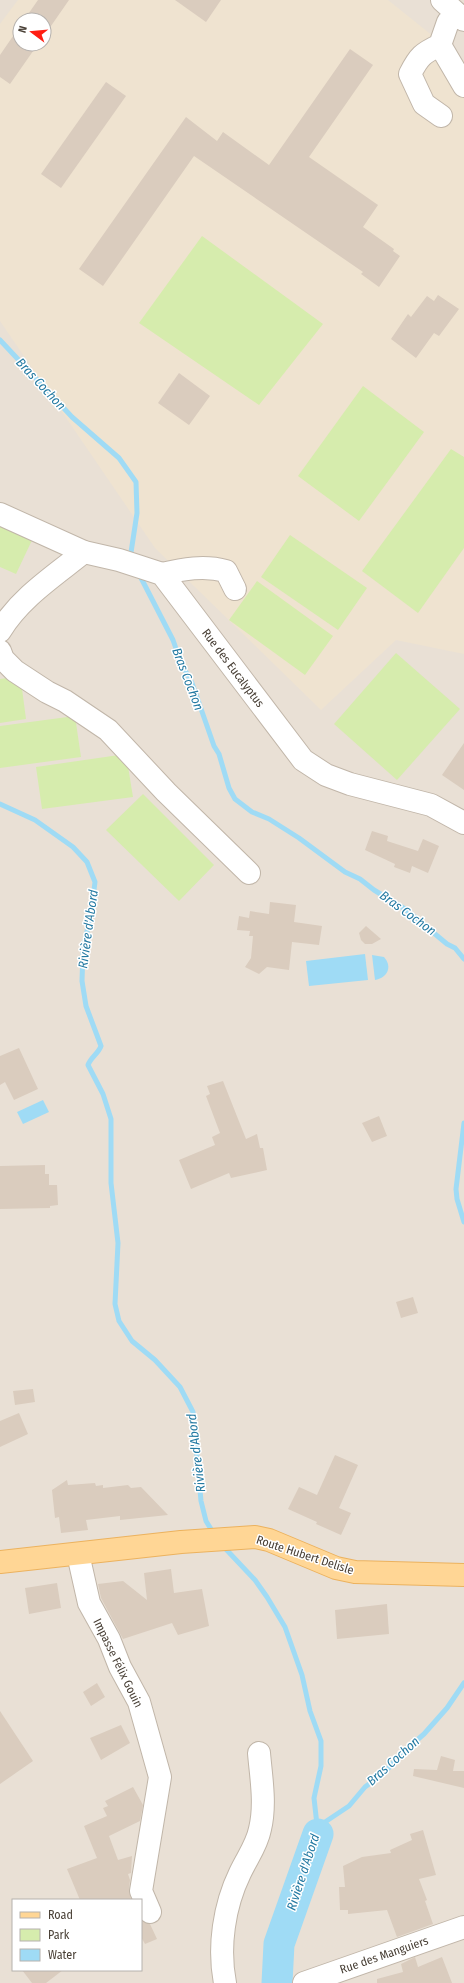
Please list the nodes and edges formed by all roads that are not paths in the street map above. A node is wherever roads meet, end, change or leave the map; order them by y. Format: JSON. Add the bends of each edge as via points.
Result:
{"nodes":[{"id":1,"x":442,"y":0,"type":"edge"},
{"id":2,"x":461,"y":18,"type":"edge"},
{"id":3,"x":440,"y":45,"type":"junction"},
{"id":4,"x":464,"y":86,"type":"edge"},
{"id":5,"x":440,"y":116,"type":"dead end"},
{"id":6,"x":0,"y":514,"type":"edge"},
{"id":7,"x":84,"y":552,"type":"junction"},
{"id":8,"x":153,"y":571,"type":"junction"},
{"id":9,"x":235,"y":589,"type":"dead end"},
{"id":10,"x":0,"y":631,"type":"edge"},
{"id":11,"x":0,"y":651,"type":"edge"},
{"id":12,"x":464,"y":823,"type":"edge"},
{"id":13,"x":249,"y":873,"type":"dead end"},
{"id":14,"x":78,"y":1554,"type":"junction"},
{"id":15,"x":0,"y":1562,"type":"edge"},
{"id":16,"x":454,"y":1574,"type":"edge"},
{"id":17,"x":259,"y":1753,"type":"dead end"},
{"id":18,"x":150,"y":1912,"type":"dead end"},
{"id":19,"x":464,"y":1927,"type":"edge"},
{"id":20,"x":225,"y":1983,"type":"edge"},
{"id":21,"x":304,"y":1983,"type":"edge"}],
"edges":[{"from":1,"to":2,"type":"street"},
{"from":2,"to":3,"type":"street","via":[[448,22]]},
{"from":3,"to":4,"type":"street"},
{"from":3,"to":5,"type":"street","via":[[418,58],[410,74],[424,104]]},
{"from":6,"to":7,"type":"street"},
{"from":7,"to":8,"type":"street"},
{"from":7,"to":10,"type":"street","via":[[21,604]]},
{"from":8,"to":9,"type":"street","via":[[216,568],[226,571]]},
{"from":8,"to":12,"type":"street","name":"Rue des Eucalyptus","via":[[303,760],[326,775],[350,784],[431,805]]},
{"from":11,"to":13,"type":"street","via":[[3,659],[15,671],[108,730],[166,792]]},
{"from":14,"to":15,"type":"main road"},
{"from":14,"to":16,"type":"main road","name":"Route Hubert Delisle","via":[[181,1542],[255,1537],[269,1540],[336,1568],[355,1572]]},
{"from":14,"to":18,"type":"street","name":"Impasse Félix Gouin","via":[[89,1604],[139,1702],[160,1777],[141,1890]]},
{"from":17,"to":20,"type":"street","via":[[263,1804],[260,1828],[253,1850],[229,1898],[224,1927],[222,1970]]},
{"from":19,"to":21,"type":"street","name":"Rue des Manguiers"}]}
